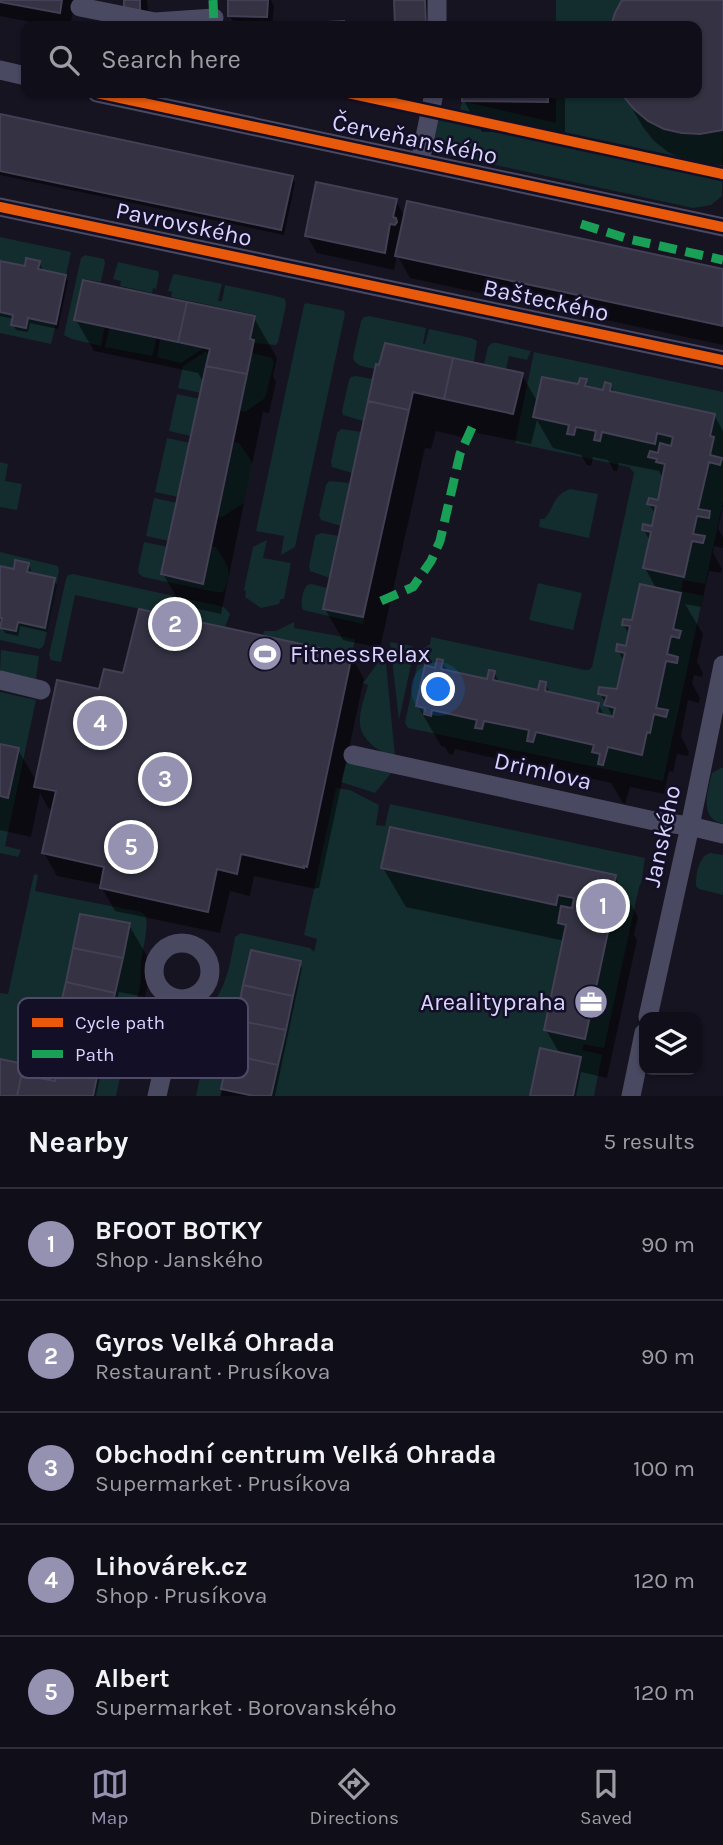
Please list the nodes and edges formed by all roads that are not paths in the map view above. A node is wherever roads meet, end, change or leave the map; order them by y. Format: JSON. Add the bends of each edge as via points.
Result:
{"nodes":[{"id":1,"x":437,"y":0,"type":"edge"},
{"id":2,"x":80,"y":7,"type":"dead end"},
{"id":3,"x":214,"y":15,"type":"edge"},
{"id":4,"x":150,"y":21,"type":"edge"},
{"id":5,"x":163,"y":21,"type":"edge"},
{"id":6,"x":437,"y":21,"type":"edge"},
{"id":7,"x":0,"y":70,"type":"edge"},
{"id":8,"x":21,"y":75,"type":"edge"},
{"id":9,"x":120,"y":98,"type":"edge"},
{"id":10,"x":433,"y":98,"type":"edge"},
{"id":11,"x":420,"y":162,"type":"junction"},
{"id":12,"x":0,"y":207,"type":"edge"},
{"id":13,"x":723,"y":227,"type":"edge"},
{"id":14,"x":360,"y":282,"type":"joint"},
{"id":15,"x":723,"y":359,"type":"edge"},
{"id":16,"x":723,"y":665,"type":"edge"},
{"id":17,"x":0,"y":680,"type":"edge"},
{"id":18,"x":41,"y":690,"type":"dead end"},
{"id":19,"x":353,"y":755,"type":"dead end"},
{"id":20,"x":690,"y":827,"type":"junction"},
{"id":21,"x":723,"y":835,"type":"edge"},
{"id":22,"x":649,"y":1012,"type":"edge"},
{"id":23,"x":639,"y":1057,"type":"edge"},
{"id":24,"x":161,"y":1078,"type":"edge"},
{"id":25,"x":157,"y":1096,"type":"edge"},
{"id":26,"x":631,"y":1096,"type":"edge"}],
"edges":[{"from":1,"to":6,"type":"street"},
{"from":2,"to":4,"type":"street"},
{"from":3,"to":5,"type":"street"},
{"from":7,"to":8,"type":"street"},
{"from":9,"to":11,"type":"street","name":"Červeňanského"},
{"from":10,"to":11,"type":"street"},
{"from":11,"to":13,"type":"street","name":"Červeňanského"},
{"from":12,"to":14,"type":"street","name":"Pavrovského"},
{"from":14,"to":15,"type":"street","name":"Bašteckého"},
{"from":16,"to":20,"type":"street","name":"Janského"},
{"from":17,"to":18,"type":"street"},
{"from":19,"to":20,"type":"street","name":"Drimlova"},
{"from":20,"to":21,"type":"street","name":"Drimlova"},
{"from":20,"to":22,"type":"street","name":"Janského"},
{"from":23,"to":26,"type":"street"},
{"from":24,"to":25,"type":"street"}]}
